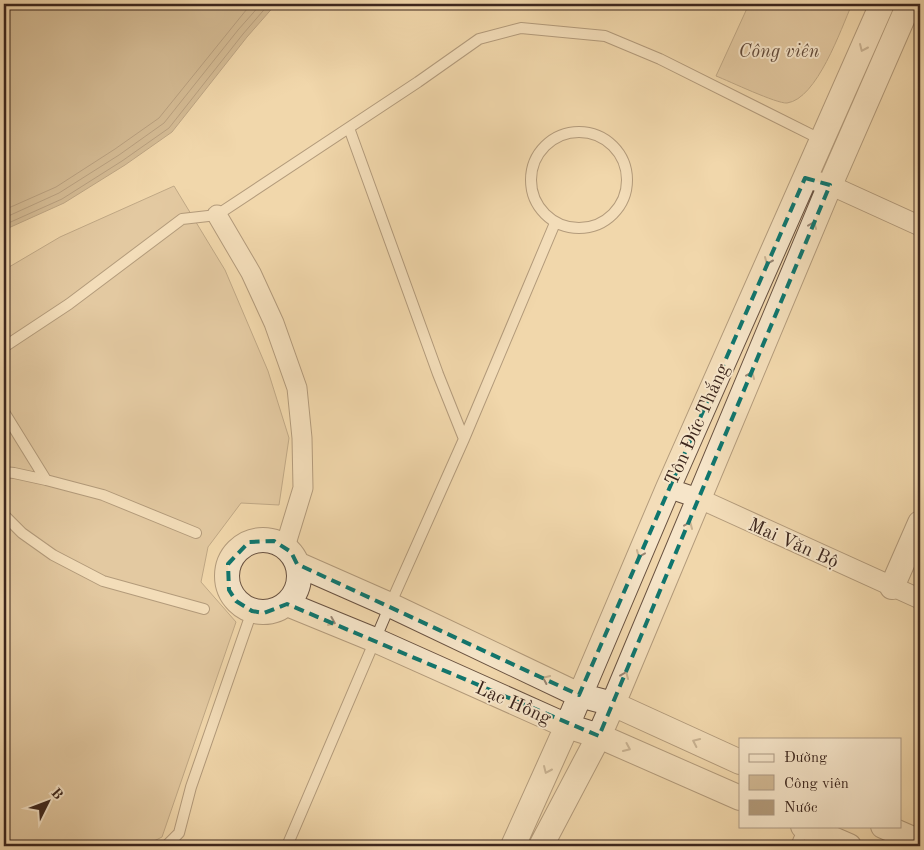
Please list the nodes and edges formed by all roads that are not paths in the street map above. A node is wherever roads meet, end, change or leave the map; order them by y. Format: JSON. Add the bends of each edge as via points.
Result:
{"nodes":[{"id":1,"x":882,"y":4,"type":"edge"},
{"id":2,"x":908,"y":4,"type":"edge"},
{"id":3,"x":349,"y":128,"type":"junction"},
{"id":4,"x":822,"y":140,"type":"junction"},
{"id":5,"x":805,"y":178,"type":"junction"},
{"id":6,"x":830,"y":185,"type":"junction"},
{"id":7,"x":216,"y":214,"type":"junction"},
{"id":8,"x":555,"y":223,"type":"junction"},
{"id":9,"x":920,"y":226,"type":"edge"},
{"id":10,"x":4,"y":347,"type":"edge"},
{"id":11,"x":4,"y":412,"type":"edge"},
{"id":12,"x":464,"y":439,"type":"junction"},
{"id":13,"x":4,"y":472,"type":"edge"},
{"id":14,"x":46,"y":480,"type":"junction"},
{"id":15,"x":668,"y":488,"type":"junction"},
{"id":16,"x":700,"y":499,"type":"junction"},
{"id":17,"x":4,"y":515,"type":"edge"},
{"id":18,"x":920,"y":523,"type":"edge"},
{"id":19,"x":196,"y":533,"type":"dead end"},
{"id":20,"x":291,"y":556,"type":"junction"},
{"id":21,"x":892,"y":587,"type":"junction"},
{"id":22,"x":920,"y":599,"type":"edge"},
{"id":23,"x":287,"y":604,"type":"junction"},
{"id":24,"x":390,"y":605,"type":"junction"},
{"id":25,"x":204,"y":610,"type":"dead end"},
{"id":26,"x":252,"y":611,"type":"junction"},
{"id":27,"x":374,"y":640,"type":"junction"},
{"id":28,"x":579,"y":695,"type":"junction"},
{"id":29,"x":613,"y":704,"type":"junction"},
{"id":30,"x":567,"y":726,"type":"junction"},
{"id":31,"x":599,"y":736,"type":"junction"},
{"id":32,"x":739,"y":762,"type":"edge"},
{"id":33,"x":739,"y":798,"type":"edge"},
{"id":34,"x":803,"y":828,"type":"edge"},
{"id":35,"x":811,"y":828,"type":"edge"},
{"id":36,"x":888,"y":828,"type":"edge"},
{"id":37,"x":844,"y":838,"type":"edge"},
{"id":38,"x":920,"y":842,"type":"edge"},
{"id":39,"x":166,"y":846,"type":"edge"},
{"id":40,"x":287,"y":846,"type":"edge"},
{"id":41,"x":513,"y":846,"type":"edge"},
{"id":42,"x":541,"y":846,"type":"edge"},
{"id":43,"x":796,"y":846,"type":"edge"}],
"edges":[{"from":1,"to":4,"type":"street","name":"Tôn Đức Thắng","one_way":true},
{"from":2,"to":6,"type":"street","name":"Tôn Đức Thắng"},
{"from":3,"to":4,"type":"lane","via":[[479,39],[520,28],[605,36],[660,59]]},
{"from":3,"to":7,"type":"lane"},
{"from":3,"to":12,"type":"lane"},
{"from":4,"to":5,"type":"street","name":"Tôn Đức Thắng"},
{"from":5,"to":6,"type":"street"},
{"from":5,"to":15,"type":"street","name":"Tôn Đức Thắng","one_way":true},
{"from":6,"to":9,"type":"street"},
{"from":16,"to":6,"type":"street","name":"Tôn Đức Thắng","one_way":true},
{"from":7,"to":10,"type":"lane","via":[[182,219],[69,304]]},
{"from":7,"to":20,"type":"street","via":[[251,273],[274,323],[297,388],[303,488]]},
{"from":8,"to":8,"type":"lane","via":[[579,229],[598,225],[615,213],[625,196],[628,176],[622,156],[608,141],[590,132],[569,132],[550,140],[537,155],[530,174],[532,194],[542,212]]},
{"from":8,"to":12,"type":"lane"},
{"from":11,"to":14,"type":"lane"},
{"from":12,"to":24,"type":"lane"},
{"from":13,"to":14,"type":"lane"},
{"from":14,"to":19,"type":"lane","via":[[103,495]]},
{"from":15,"to":16,"type":"street","name":"Mai Văn Bộ"},
{"from":15,"to":28,"type":"street","name":"Tôn Đức Thắng","one_way":true},
{"from":16,"to":21,"type":"street","name":"Mai Văn Bộ"},
{"from":29,"to":16,"type":"street","name":"Tôn Đức Thắng","one_way":true},
{"from":17,"to":25,"type":"lane","via":[[22,533],[53,555],[103,581]]},
{"from":18,"to":21,"type":"street"},
{"from":20,"to":23,"type":"street","via":[[300,576],[298,588]]},
{"from":20,"to":24,"type":"street","name":"Lạc Hồng"},
{"from":20,"to":26,"type":"street","via":[[274,541],[262,540],[249,542],[234,553],[226,577],[229,590],[236,600]]},
{"from":21,"to":22,"type":"street","name":"Mai Văn Bộ"},
{"from":23,"to":26,"type":"street","via":[[264,613]]},
{"from":23,"to":27,"type":"street","name":"Lạc Hồng","one_way":true},
{"from":24,"to":27,"type":"lane"},
{"from":28,"to":24,"type":"street","name":"Lạc Hồng","one_way":true},
{"from":26,"to":39,"type":"lane","via":[[178,833]]},
{"from":27,"to":30,"type":"street","name":"Lạc Hồng"},
{"from":27,"to":40,"type":"lane"},
{"from":28,"to":29,"type":"street","name":"Lạc Hồng"},
{"from":28,"to":30,"type":"street","name":"Tôn Đức Thắng"},
{"from":29,"to":31,"type":"street","name":"Tôn Đức Thắng"},
{"from":32,"to":29,"type":"street","name":"Lạc Hồng","one_way":true},
{"from":30,"to":31,"type":"street","name":"Lạc Hồng"},
{"from":30,"to":41,"type":"street","name":"Tôn Đức Thắng","one_way":true},
{"from":31,"to":33,"type":"street","name":"Lạc Hồng","one_way":true},
{"from":31,"to":42,"type":"street","name":"Tôn Đức Thắng"},
{"from":34,"to":43,"type":"lane"},
{"from":35,"to":37,"type":"street"},
{"from":36,"to":38,"type":"street"}]}
